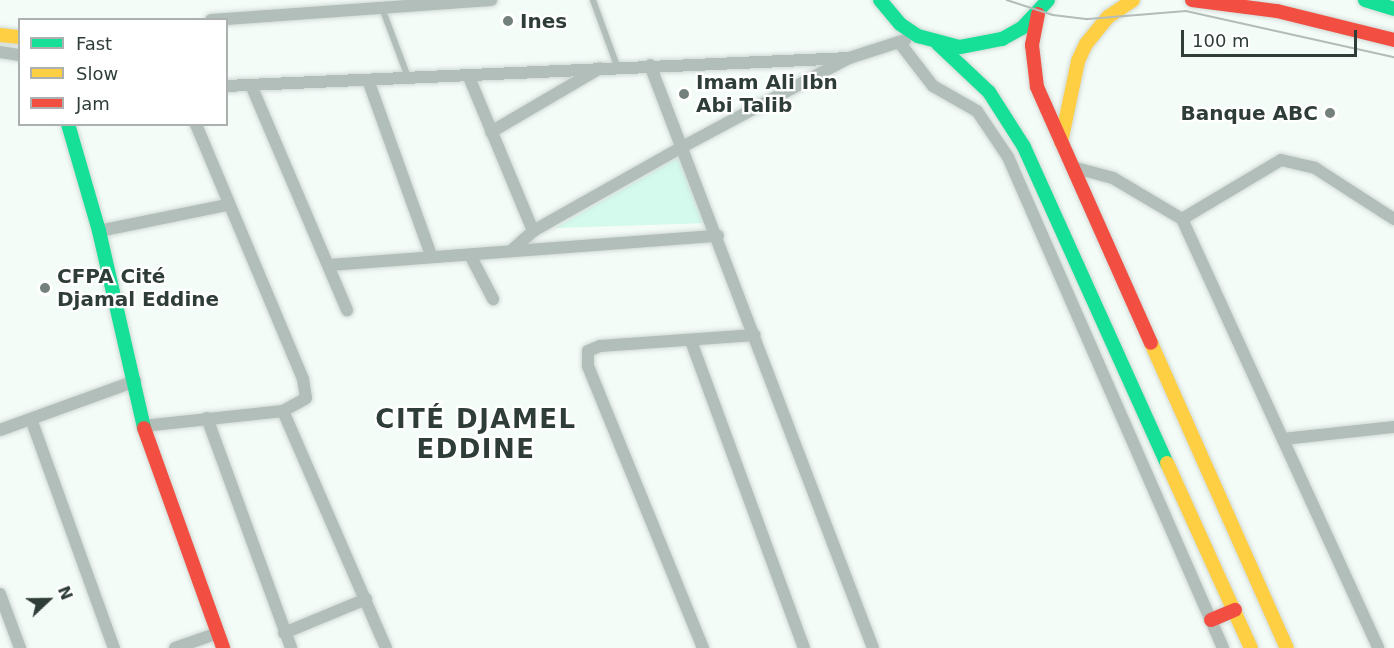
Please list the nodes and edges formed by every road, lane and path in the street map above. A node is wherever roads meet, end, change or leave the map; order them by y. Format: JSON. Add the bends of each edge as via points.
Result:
{"nodes":[{"id":1,"x":491,"y":0,"type":"edge"},
{"id":2,"x":593,"y":0,"type":"edge"},
{"id":3,"x":880,"y":0,"type":"edge"},
{"id":4,"x":1133,"y":0,"type":"edge"},
{"id":5,"x":1192,"y":0,"type":"edge"},
{"id":6,"x":1268,"y":0,"type":"edge"},
{"id":7,"x":1365,"y":0,"type":"edge"},
{"id":8,"x":1046,"y":5,"type":"edge"},
{"id":9,"x":381,"y":6,"type":"junction"},
{"id":10,"x":1394,"y":9,"type":"edge"},
{"id":11,"x":228,"y":19,"type":"edge"},
{"id":12,"x":918,"y":36,"type":"junction"},
{"id":13,"x":1394,"y":39,"type":"edge"},
{"id":14,"x":900,"y":42,"type":"junction"},
{"id":15,"x":938,"y":44,"type":"junction"},
{"id":16,"x":0,"y":52,"type":"edge"},
{"id":17,"x":18,"y":55,"type":"edge"},
{"id":18,"x":849,"y":58,"type":"junction"},
{"id":19,"x":650,"y":65,"type":"junction"},
{"id":20,"x":604,"y":66,"type":"junction"},
{"id":21,"x":617,"y":66,"type":"junction"},
{"id":22,"x":469,"y":77,"type":"junction"},
{"id":23,"x":409,"y":78,"type":"junction"},
{"id":24,"x":368,"y":80,"type":"junction"},
{"id":25,"x":251,"y":85,"type":"junction"},
{"id":26,"x":228,"y":86,"type":"edge"},
{"id":27,"x":69,"y":126,"type":"edge"},
{"id":28,"x":197,"y":126,"type":"edge"},
{"id":29,"x":491,"y":132,"type":"junction"},
{"id":30,"x":1061,"y":142,"type":"junction"},
{"id":31,"x":684,"y":146,"type":"junction"},
{"id":32,"x":1024,"y":147,"type":"junction"},
{"id":33,"x":1008,"y":157,"type":"junction"},
{"id":34,"x":1071,"y":167,"type":"junction"},
{"id":35,"x":227,"y":205,"type":"junction"},
{"id":36,"x":1182,"y":219,"type":"junction"},
{"id":37,"x":1394,"y":219,"type":"edge"},
{"id":38,"x":99,"y":231,"type":"junction"},
{"id":39,"x":533,"y":231,"type":"junction"},
{"id":40,"x":718,"y":236,"type":"junction"},
{"id":41,"x":511,"y":250,"type":"junction"},
{"id":42,"x":431,"y":255,"type":"junction"},
{"id":43,"x":470,"y":255,"type":"junction"},
{"id":44,"x":329,"y":265,"type":"junction"},
{"id":45,"x":493,"y":299,"type":"dead end"},
{"id":46,"x":347,"y":310,"type":"dead end"},
{"id":47,"x":755,"y":334,"type":"junction"},
{"id":48,"x":691,"y":341,"type":"junction"},
{"id":49,"x":135,"y":381,"type":"junction"},
{"id":50,"x":283,"y":411,"type":"junction"},
{"id":51,"x":207,"y":418,"type":"junction"},
{"id":52,"x":31,"y":419,"type":"junction"},
{"id":53,"x":143,"y":426,"type":"junction"},
{"id":54,"x":1394,"y":427,"type":"edge"},
{"id":55,"x":0,"y":430,"type":"edge"},
{"id":56,"x":1283,"y":439,"type":"junction"},
{"id":57,"x":0,"y":594,"type":"edge"},
{"id":58,"x":366,"y":599,"type":"junction"},
{"id":59,"x":1234,"y":610,"type":"junction"},
{"id":60,"x":1211,"y":620,"type":"junction"},
{"id":61,"x":218,"y":633,"type":"junction"},
{"id":62,"x":284,"y":633,"type":"junction"},
{"id":63,"x":20,"y":648,"type":"edge"},
{"id":64,"x":114,"y":648,"type":"edge"},
{"id":65,"x":175,"y":648,"type":"edge"},
{"id":66,"x":223,"y":648,"type":"edge"},
{"id":67,"x":291,"y":648,"type":"edge"},
{"id":68,"x":386,"y":648,"type":"edge"},
{"id":69,"x":704,"y":648,"type":"edge"},
{"id":70,"x":804,"y":648,"type":"edge"},
{"id":71,"x":873,"y":648,"type":"edge"},
{"id":72,"x":1223,"y":648,"type":"edge"},
{"id":73,"x":1251,"y":648,"type":"edge"},
{"id":74,"x":1287,"y":648,"type":"edge"},
{"id":75,"x":1378,"y":648,"type":"edge"}],
"edges":[{"from":1,"to":9,"type":"street"},
{"from":2,"to":21,"type":"lane"},
{"from":3,"to":12,"type":"main road","via":[[900,24]]},
{"from":4,"to":30,"type":"main road","via":[[1107,17],[1086,44],[1078,61]]},
{"from":5,"to":13,"type":"main road","via":[[1277,11]]},
{"from":6,"to":13,"type":"main road"},
{"from":7,"to":10,"type":"main road"},
{"from":8,"to":15,"type":"main road","via":[[1022,28],[981,45]]},
{"from":8,"to":30,"type":"main road","via":[[1033,31],[1034,69],[1037,87]]},
{"from":9,"to":11,"type":"street"},
{"from":9,"to":23,"type":"lane"},
{"from":12,"to":14,"type":"street"},
{"from":12,"to":15,"type":"main road"},
{"from":14,"to":18,"type":"street"},
{"from":14,"to":33,"type":"street","via":[[933,86],[977,111]]},
{"from":15,"to":32,"type":"main road","via":[[989,92]]},
{"from":16,"to":17,"type":"street"},
{"from":18,"to":19,"type":"street"},
{"from":18,"to":31,"type":"street"},
{"from":19,"to":21,"type":"street"},
{"from":19,"to":31,"type":"street"},
{"from":20,"to":21,"type":"street"},
{"from":20,"to":22,"type":"street"},
{"from":20,"to":29,"type":"street"},
{"from":22,"to":23,"type":"street"},
{"from":22,"to":29,"type":"street"},
{"from":23,"to":24,"type":"street"},
{"from":24,"to":25,"type":"street"},
{"from":24,"to":42,"type":"street"},
{"from":25,"to":26,"type":"street"},
{"from":25,"to":44,"type":"street"},
{"from":27,"to":38,"type":"main road"},
{"from":28,"to":35,"type":"street"},
{"from":29,"to":39,"type":"street"},
{"from":30,"to":34,"type":"main road"},
{"from":31,"to":39,"type":"street"},
{"from":31,"to":40,"type":"street"},
{"from":32,"to":33,"type":"main road"},
{"from":32,"to":59,"type":"main road"},
{"from":33,"to":60,"type":"street"},
{"from":34,"to":36,"type":"street","via":[[1113,178]]},
{"from":34,"to":74,"type":"main road"},
{"from":35,"to":38,"type":"street"},
{"from":35,"to":50,"type":"street","via":[[306,390],[303,402]]},
{"from":36,"to":37,"type":"street","via":[[1281,160],[1315,168]]},
{"from":36,"to":56,"type":"street"},
{"from":38,"to":49,"type":"main road"},
{"from":39,"to":41,"type":"street"},
{"from":40,"to":41,"type":"street"},
{"from":40,"to":47,"type":"street"},
{"from":41,"to":43,"type":"street"},
{"from":42,"to":43,"type":"street"},
{"from":42,"to":44,"type":"street"},
{"from":43,"to":45,"type":"street"},
{"from":44,"to":46,"type":"street"},
{"from":47,"to":48,"type":"street"},
{"from":47,"to":71,"type":"street"},
{"from":48,"to":69,"type":"street","via":[[600,346],[588,351],[588,366]]},
{"from":48,"to":70,"type":"street"},
{"from":49,"to":52,"type":"street"},
{"from":49,"to":53,"type":"main road"},
{"from":50,"to":51,"type":"street"},
{"from":50,"to":58,"type":"street"},
{"from":51,"to":53,"type":"street"},
{"from":51,"to":62,"type":"street"},
{"from":52,"to":55,"type":"street"},
{"from":52,"to":64,"type":"street"},
{"from":53,"to":61,"type":"main road"},
{"from":54,"to":56,"type":"street"},
{"from":56,"to":75,"type":"street"},
{"from":57,"to":63,"type":"street"},
{"from":58,"to":62,"type":"street"},
{"from":58,"to":68,"type":"street"},
{"from":59,"to":60,"type":"main road"},
{"from":59,"to":73,"type":"main road"},
{"from":60,"to":72,"type":"street"},
{"from":61,"to":65,"type":"street"},
{"from":61,"to":66,"type":"main road"},
{"from":62,"to":67,"type":"street"}]}
